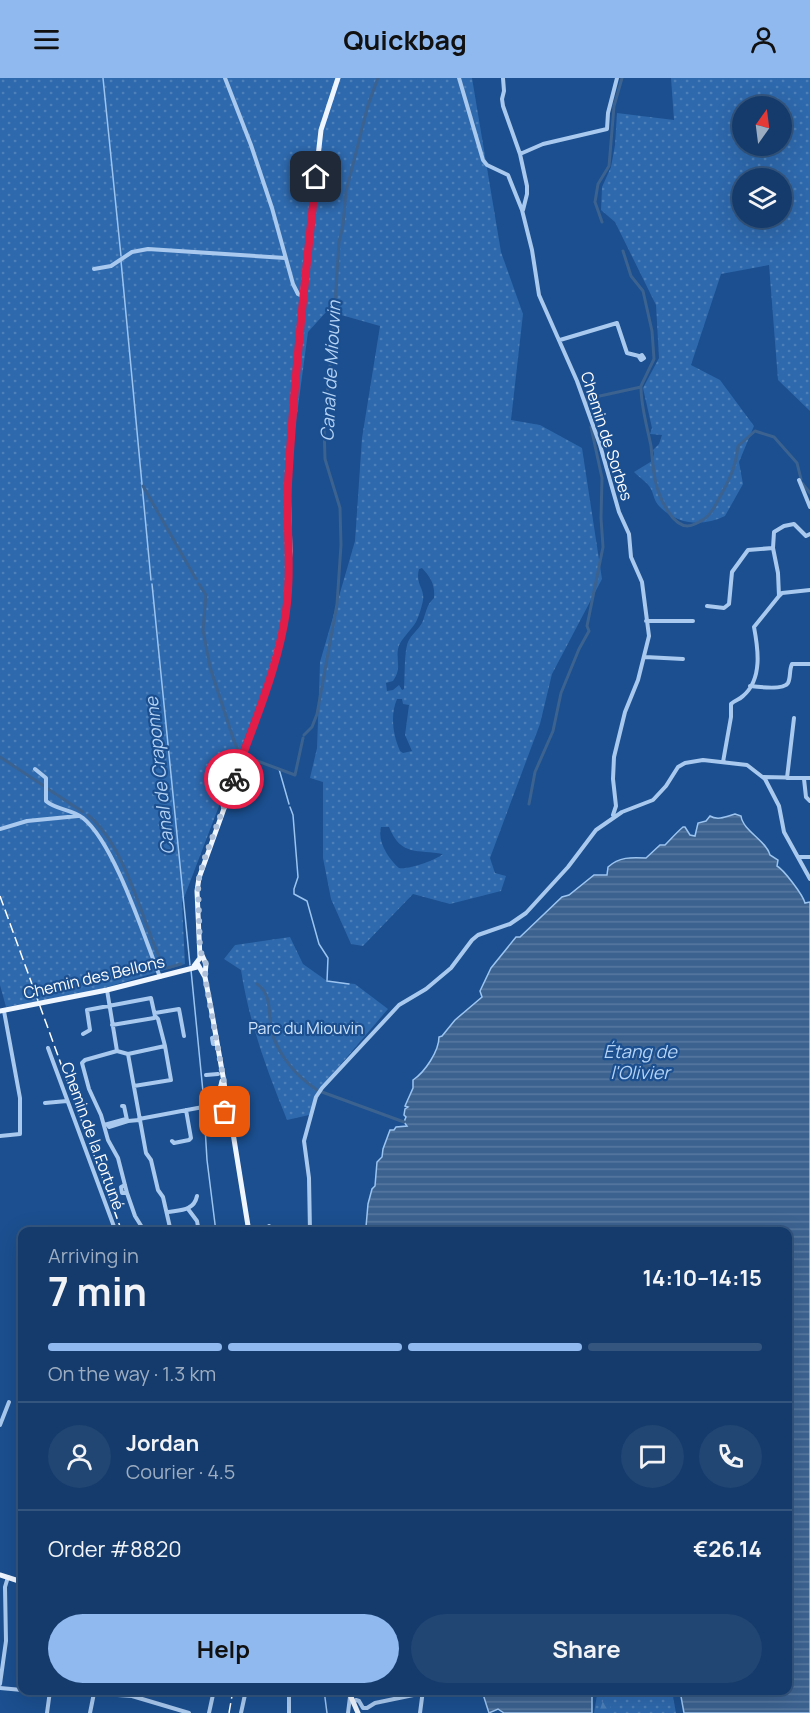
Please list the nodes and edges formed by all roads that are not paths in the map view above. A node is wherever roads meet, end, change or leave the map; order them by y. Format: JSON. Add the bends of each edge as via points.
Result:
{"nodes":[{"id":1,"x":225,"y":78,"type":"edge"},
{"id":2,"x":459,"y":78,"type":"edge"},
{"id":3,"x":503,"y":78,"type":"edge"},
{"id":4,"x":617,"y":78,"type":"edge"},
{"id":5,"x":335,"y":80,"type":"edge"},
{"id":6,"x":520,"y":153,"type":"junction"},
{"id":7,"x":522,"y":210,"type":"junction"},
{"id":8,"x":285,"y":258,"type":"junction"},
{"id":9,"x":94,"y":269,"type":"dead end"},
{"id":10,"x":303,"y":296,"type":"junction"},
{"id":11,"x":560,"y":340,"type":"junction"},
{"id":12,"x":639,"y":356,"type":"dead end"},
{"id":13,"x":799,"y":480,"type":"dead end"},
{"id":14,"x":810,"y":507,"type":"edge"},
{"id":15,"x":810,"y":534,"type":"edge"},
{"id":16,"x":772,"y":548,"type":"junction"},
{"id":17,"x":810,"y":590,"type":"edge"},
{"id":18,"x":778,"y":596,"type":"junction"},
{"id":19,"x":706,"y":606,"type":"dead end"},
{"id":20,"x":646,"y":621,"type":"junction"},
{"id":21,"x":693,"y":621,"type":"dead end"},
{"id":22,"x":645,"y":657,"type":"junction"},
{"id":23,"x":683,"y":659,"type":"dead end"},
{"id":24,"x":810,"y":664,"type":"edge"},
{"id":25,"x":750,"y":686,"type":"junction"},
{"id":26,"x":794,"y":718,"type":"dead end"},
{"id":27,"x":723,"y":762,"type":"junction"},
{"id":28,"x":35,"y":769,"type":"dead end"},
{"id":29,"x":763,"y":777,"type":"junction"},
{"id":30,"x":787,"y":778,"type":"junction"},
{"id":31,"x":810,"y":778,"type":"edge"},
{"id":32,"x":804,"y":779,"type":"junction"},
{"id":33,"x":810,"y":801,"type":"edge"},
{"id":34,"x":79,"y":816,"type":"junction"},
{"id":35,"x":611,"y":818,"type":"junction"},
{"id":36,"x":0,"y":829,"type":"edge"},
{"id":37,"x":810,"y":856,"type":"edge"},
{"id":38,"x":798,"y":857,"type":"junction"},
{"id":39,"x":810,"y":879,"type":"edge"},
{"id":40,"x":200,"y":965,"type":"junction"},
{"id":41,"x":160,"y":977,"type":"junction"},
{"id":42,"x":107,"y":990,"type":"junction"},
{"id":43,"x":108,"y":1006,"type":"junction"},
{"id":44,"x":2,"y":1011,"type":"edge"},
{"id":45,"x":155,"y":1014,"type":"junction"},
{"id":46,"x":112,"y":1025,"type":"junction"},
{"id":47,"x":83,"y":1034,"type":"dead end"},
{"id":48,"x":184,"y":1036,"type":"dead end"},
{"id":49,"x":165,"y":1046,"type":"junction"},
{"id":50,"x":48,"y":1048,"type":"dead end"},
{"id":51,"x":117,"y":1052,"type":"junction"},
{"id":52,"x":128,"y":1054,"type":"junction"},
{"id":53,"x":206,"y":1075,"type":"dead end"},
{"id":54,"x":221,"y":1075,"type":"junction"},
{"id":55,"x":134,"y":1086,"type":"junction"},
{"id":56,"x":217,"y":1095,"type":"junction"},
{"id":57,"x":225,"y":1100,"type":"junction"},
{"id":58,"x":68,"y":1101,"type":"junction"},
{"id":59,"x":209,"y":1101,"type":"junction"},
{"id":60,"x":45,"y":1103,"type":"dead end"},
{"id":61,"x":122,"y":1106,"type":"dead end"},
{"id":62,"x":202,"y":1107,"type":"junction"},
{"id":63,"x":186,"y":1110,"type":"junction"},
{"id":64,"x":211,"y":1110,"type":"junction"},
{"id":65,"x":225,"y":1110,"type":"junction"},
{"id":66,"x":219,"y":1113,"type":"junction"},
{"id":67,"x":139,"y":1119,"type":"junction"},
{"id":68,"x":127,"y":1121,"type":"junction"},
{"id":69,"x":228,"y":1121,"type":"junction"},
{"id":70,"x":104,"y":1127,"type":"junction"},
{"id":71,"x":0,"y":1136,"type":"edge"},
{"id":72,"x":172,"y":1141,"type":"dead end"},
{"id":73,"x":197,"y":1196,"type":"dead end"},
{"id":74,"x":188,"y":1209,"type":"junction"},
{"id":75,"x":168,"y":1212,"type":"junction"},
{"id":76,"x":114,"y":1227,"type":"edge"},
{"id":77,"x":142,"y":1227,"type":"edge"},
{"id":78,"x":170,"y":1227,"type":"edge"},
{"id":79,"x":199,"y":1227,"type":"edge"},
{"id":80,"x":248,"y":1227,"type":"edge"},
{"id":81,"x":310,"y":1227,"type":"edge"},
{"id":82,"x":9,"y":1402,"type":"dead end"},
{"id":83,"x":0,"y":1425,"type":"edge"},
{"id":84,"x":0,"y":1575,"type":"edge"},
{"id":85,"x":8,"y":1577,"type":"junction"},
{"id":86,"x":18,"y":1581,"type":"edge"},
{"id":87,"x":0,"y":1686,"type":"edge"},
{"id":88,"x":18,"y":1689,"type":"edge"},
{"id":89,"x":49,"y":1695,"type":"edge"},
{"id":90,"x":94,"y":1695,"type":"edge"},
{"id":91,"x":119,"y":1695,"type":"edge"},
{"id":92,"x":212,"y":1695,"type":"edge"},
{"id":93,"x":245,"y":1695,"type":"edge"},
{"id":94,"x":289,"y":1695,"type":"edge"},
{"id":95,"x":351,"y":1695,"type":"edge"},
{"id":96,"x":410,"y":1695,"type":"edge"},
{"id":97,"x":423,"y":1695,"type":"edge"},
{"id":98,"x":47,"y":1713,"type":"edge"},
{"id":99,"x":90,"y":1713,"type":"edge"},
{"id":100,"x":189,"y":1713,"type":"edge"},
{"id":101,"x":209,"y":1713,"type":"edge"},
{"id":102,"x":241,"y":1713,"type":"edge"},
{"id":103,"x":289,"y":1713,"type":"edge"},
{"id":104,"x":348,"y":1713,"type":"edge"},
{"id":105,"x":360,"y":1713,"type":"edge"},
{"id":106,"x":420,"y":1713,"type":"edge"}],
"edges":[{"from":1,"to":8,"type":"street","via":[[269,199]]},
{"from":2,"to":7,"type":"street","name":"Chemin de Sorbes","via":[[483,160],[507,175]]},
{"from":3,"to":6,"type":"street","via":[[503,106]]},
{"from":4,"to":6,"type":"street","via":[[607,129]]},
{"from":5,"to":10,"type":"main road","via":[[321,130]]},
{"from":6,"to":7,"type":"street","via":[[528,190]]},
{"from":7,"to":11,"type":"street","name":"Chemin de Sorbes","via":[[537,291]]},
{"from":8,"to":9,"type":"street","via":[[148,249],[132,252],[111,266]]},
{"from":8,"to":10,"type":"street","via":[[296,290]]},
{"from":10,"to":40,"type":"main road","via":[[290,451],[285,621],[267,688],[199,878]]},
{"from":11,"to":12,"type":"street","via":[[618,323],[627,353]]},
{"from":11,"to":20,"type":"street","name":"Chemin de Sorbes","via":[[629,534],[631,557],[642,582]]},
{"from":13,"to":14,"type":"street"},
{"from":15,"to":16,"type":"street","via":[[806,536],[794,524],[784,526],[774,532]]},
{"from":16,"to":18,"type":"street"},
{"from":16,"to":19,"type":"street","via":[[748,550],[732,572],[727,606]]},
{"from":17,"to":18,"type":"street"},
{"from":18,"to":25,"type":"street","via":[[754,627],[758,661]]},
{"from":20,"to":21,"type":"street"},
{"from":20,"to":22,"type":"street","name":"Chemin de Sorbes","via":[[649,636]]},
{"from":22,"to":23,"type":"street"},
{"from":22,"to":35,"type":"street","name":"Chemin de Sorbes","via":[[614,758],[616,806]]},
{"from":24,"to":25,"type":"street","via":[[792,664],[785,686]]},
{"from":25,"to":27,"type":"street","via":[[745,695],[731,704]]},
{"from":26,"to":30,"type":"street"},
{"from":27,"to":29,"type":"street","via":[[747,765]]},
{"from":27,"to":35,"type":"street","via":[[686,762],[653,800]]},
{"from":28,"to":34,"type":"street","via":[[46,778],[46,801]]},
{"from":29,"to":30,"type":"street"},
{"from":29,"to":38,"type":"street","via":[[779,806],[784,832]]},
{"from":30,"to":32,"type":"street"},
{"from":31,"to":32,"type":"street"},
{"from":32,"to":33,"type":"street"},
{"from":34,"to":36,"type":"street","via":[[27,821]]},
{"from":34,"to":41,"type":"street","via":[[98,835],[116,867]]},
{"from":35,"to":81,"type":"street","via":[[596,830],[526,913],[472,940],[451,968],[399,1005],[322,1088],[304,1141]]},
{"from":37,"to":38,"type":"street"},
{"from":38,"to":39,"type":"street"},
{"from":40,"to":41,"type":"main road","name":"Chemin des Bellons"},
{"from":40,"to":54,"type":"main road"},
{"from":41,"to":42,"type":"main road","name":"Chemin des Bellons"},
{"from":42,"to":43,"type":"street"},
{"from":42,"to":44,"type":"main road","name":"Chemin des Bellons"},
{"from":43,"to":45,"type":"street","via":[[151,998]]},
{"from":43,"to":46,"type":"street"},
{"from":43,"to":47,"type":"street","via":[[87,1011],[90,1030]]},
{"from":44,"to":71,"type":"street","via":[[20,1098],[21,1134]]},
{"from":45,"to":46,"type":"street"},
{"from":45,"to":48,"type":"street","via":[[179,1009]]},
{"from":45,"to":49,"type":"street"},
{"from":46,"to":51,"type":"street"},
{"from":49,"to":52,"type":"street"},
{"from":49,"to":55,"type":"street","via":[[171,1080]]},
{"from":50,"to":58,"type":"street","name":"Chemin de la Fortuné"},
{"from":51,"to":52,"type":"street"},
{"from":51,"to":70,"type":"street","via":[[82,1063]]},
{"from":52,"to":55,"type":"street"},
{"from":53,"to":54,"type":"street"},
{"from":54,"to":56,"type":"main road"},
{"from":54,"to":57,"type":"main road"},
{"from":55,"to":67,"type":"street"},
{"from":56,"to":57,"type":"main road"},
{"from":56,"to":59,"type":"main road"},
{"from":57,"to":65,"type":"main road"},
{"from":58,"to":60,"type":"street"},
{"from":58,"to":76,"type":"street","name":"Chemin de la Fortuné"},
{"from":59,"to":62,"type":"street"},
{"from":59,"to":64,"type":"main road"},
{"from":61,"to":68,"type":"street"},
{"from":62,"to":63,"type":"street"},
{"from":62,"to":64,"type":"street"},
{"from":63,"to":67,"type":"street"},
{"from":63,"to":72,"type":"street","via":[[191,1138]]},
{"from":64,"to":66,"type":"main road"},
{"from":65,"to":66,"type":"main road"},
{"from":65,"to":69,"type":"main road"},
{"from":66,"to":69,"type":"main road"},
{"from":67,"to":68,"type":"street"},
{"from":67,"to":75,"type":"street","via":[[153,1177]]},
{"from":68,"to":70,"type":"street"},
{"from":69,"to":80,"type":"main road"},
{"from":70,"to":77,"type":"street","via":[[125,1185],[120,1190],[128,1193]]},
{"from":73,"to":74,"type":"street"},
{"from":74,"to":75,"type":"street"},
{"from":74,"to":79,"type":"street"},
{"from":75,"to":78,"type":"street"},
{"from":82,"to":83,"type":"street"},
{"from":84,"to":85,"type":"main road"},
{"from":85,"to":86,"type":"main road"},
{"from":85,"to":87,"type":"street"},
{"from":87,"to":88,"type":"street"},
{"from":89,"to":98,"type":"street"},
{"from":90,"to":99,"type":"street"},
{"from":91,"to":100,"type":"street"},
{"from":92,"to":101,"type":"street"},
{"from":93,"to":102,"type":"street"},
{"from":94,"to":103,"type":"street"},
{"from":95,"to":96,"type":"street","via":[[365,1708]]},
{"from":95,"to":104,"type":"street"},
{"from":95,"to":105,"type":"main road"},
{"from":97,"to":106,"type":"street"}]}
